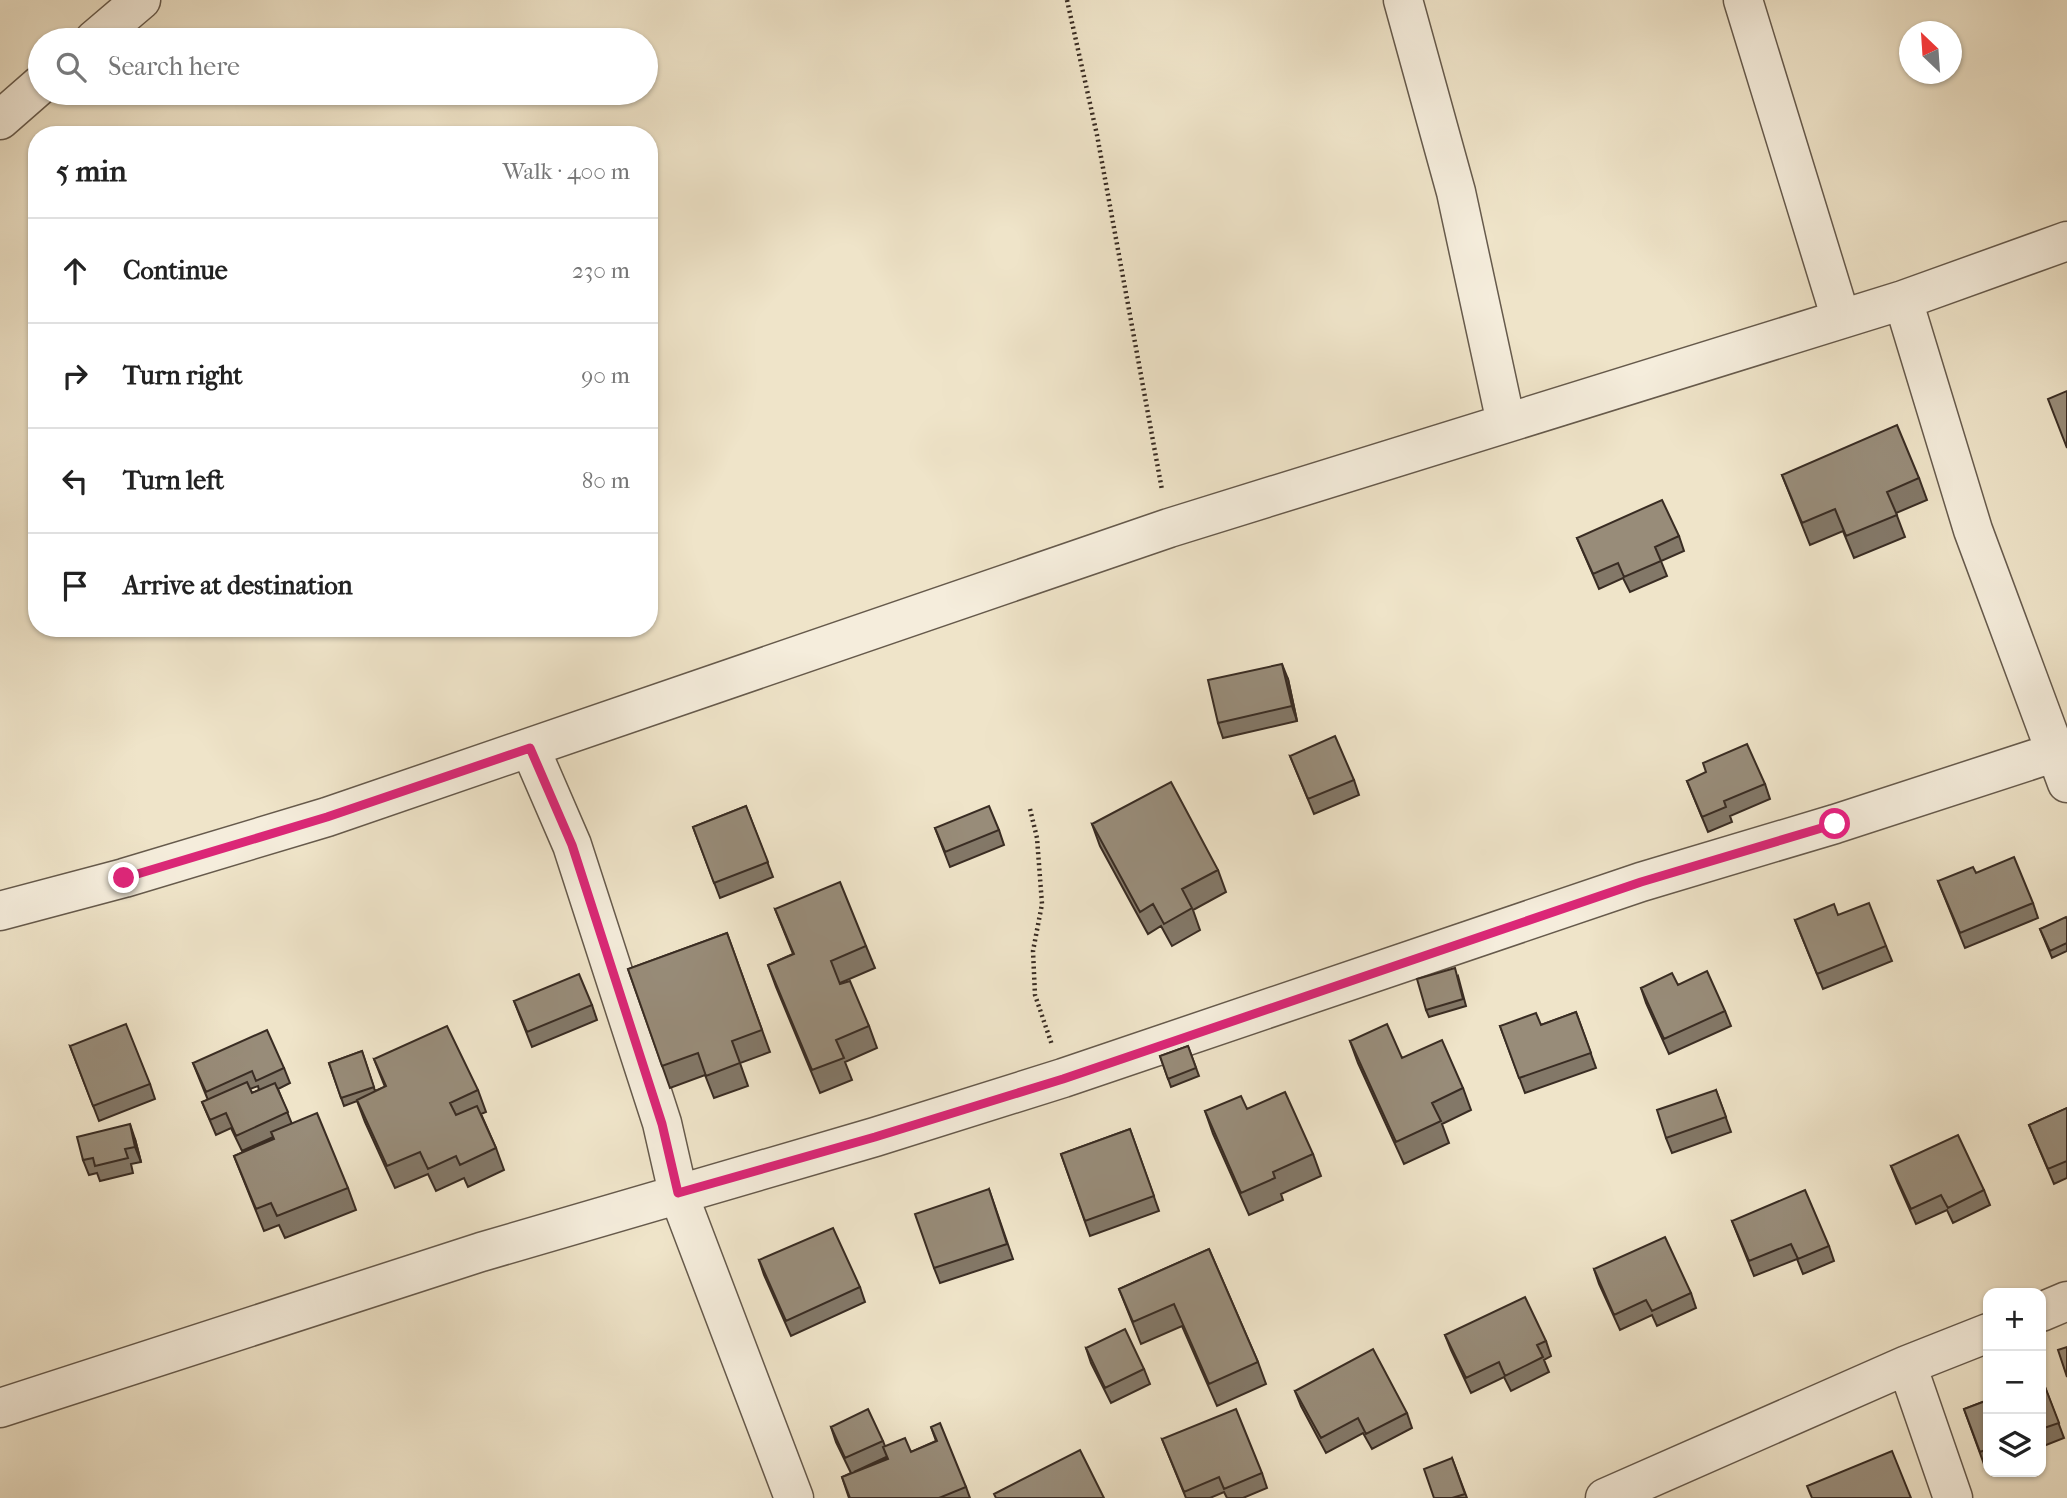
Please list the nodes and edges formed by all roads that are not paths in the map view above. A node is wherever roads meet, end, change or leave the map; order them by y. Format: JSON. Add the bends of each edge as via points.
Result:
{"nodes":[{"id":1,"x":141,"y":0,"type":"edge"},
{"id":2,"x":1403,"y":0,"type":"edge"},
{"id":3,"x":1743,"y":0,"type":"edge"},
{"id":4,"x":108,"y":28,"type":"edge"},
{"id":5,"x":28,"y":96,"type":"edge"},
{"id":6,"x":0,"y":120,"type":"edge"},
{"id":7,"x":2067,"y":241,"type":"edge"},
{"id":8,"x":1903,"y":300,"type":"junction"},
{"id":9,"x":1841,"y":319,"type":"junction"},
{"id":10,"x":1506,"y":423,"type":"junction"},
{"id":11,"x":530,"y":748,"type":"junction"},
{"id":12,"x":2061,"y":767,"type":"edge"},
{"id":13,"x":0,"y":911,"type":"edge"},
{"id":14,"x":678,"y":1193,"type":"junction"},
{"id":15,"x":2067,"y":1301,"type":"edge"},
{"id":16,"x":2046,"y":1310,"type":"edge"},
{"id":17,"x":1983,"y":1335,"type":"edge"},
{"id":18,"x":1906,"y":1365,"type":"junction"},
{"id":19,"x":0,"y":1408,"type":"edge"},
{"id":20,"x":1616,"y":1496,"type":"edge"},
{"id":21,"x":794,"y":1498,"type":"edge"},
{"id":22,"x":1953,"y":1498,"type":"edge"}],
"edges":[{"from":1,"to":4,"type":"street"},
{"from":2,"to":10,"type":"street","via":[[1456,192]]},
{"from":3,"to":9,"type":"street"},
{"from":5,"to":6,"type":"street"},
{"from":7,"to":8,"type":"street"},
{"from":8,"to":9,"type":"street"},
{"from":8,"to":12,"type":"street","via":[[1973,530]]},
{"from":9,"to":10,"type":"street"},
{"from":10,"to":11,"type":"street","via":[[1169,528]]},
{"from":11,"to":13,"type":"street","via":[[327,817]]},
{"from":11,"to":14,"type":"street","via":[[572,845],[662,1124]]},
{"from":12,"to":14,"type":"street","via":[[1835,824],[1641,882],[1063,1079]]},
{"from":14,"to":19,"type":"street"},
{"from":14,"to":21,"type":"street"},
{"from":15,"to":16,"type":"street"},
{"from":17,"to":18,"type":"street"},
{"from":18,"to":20,"type":"street"},
{"from":18,"to":22,"type":"street"}]}
